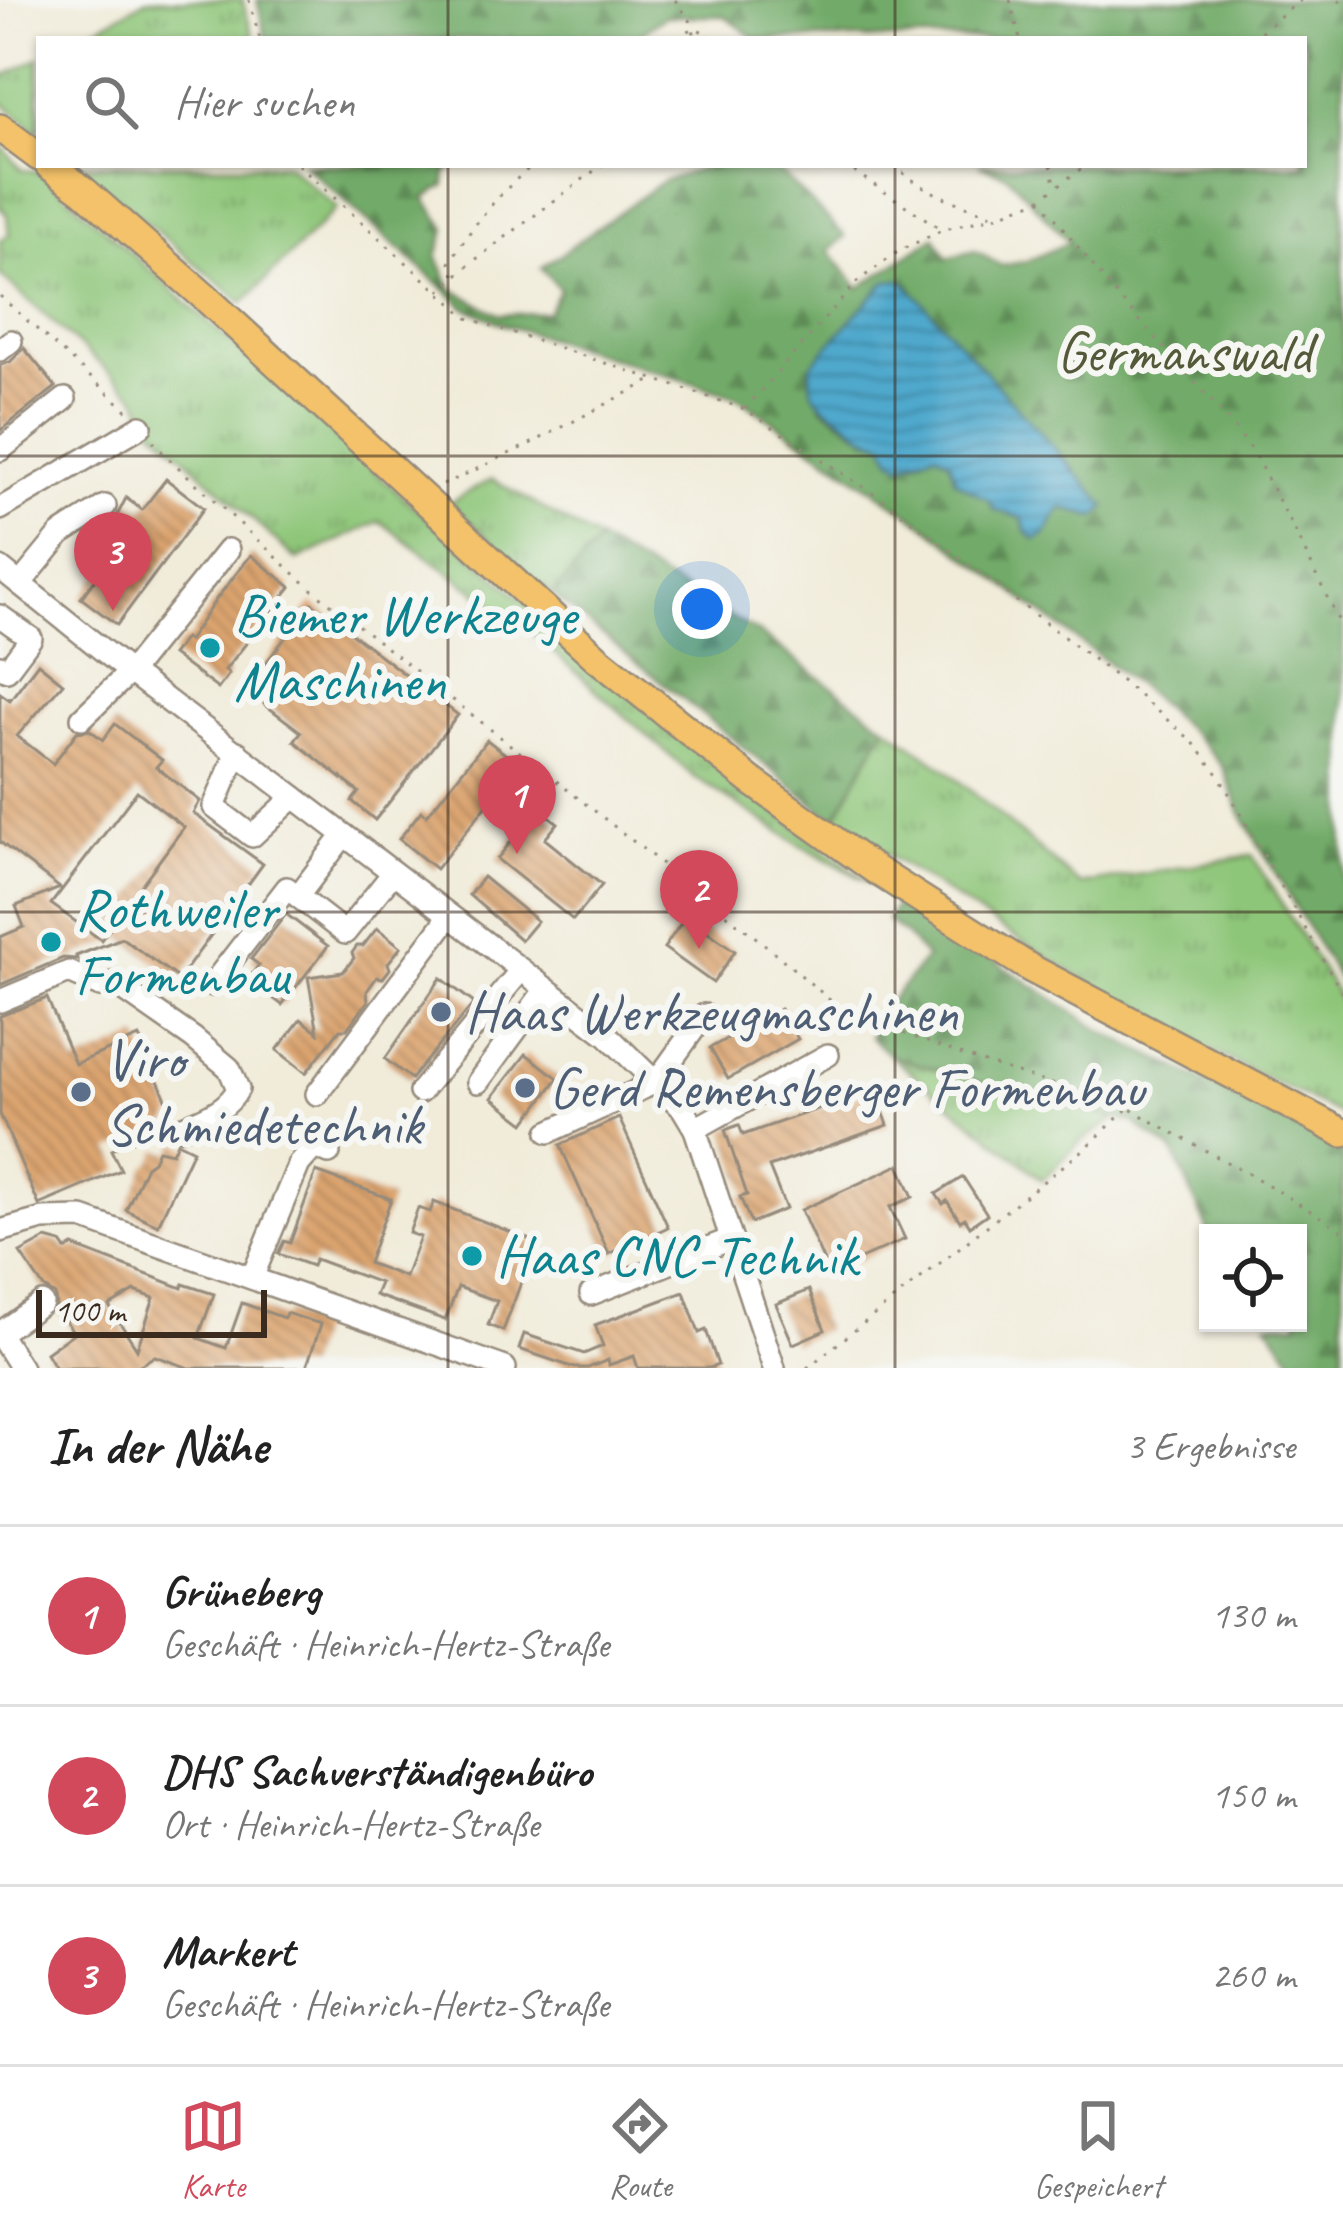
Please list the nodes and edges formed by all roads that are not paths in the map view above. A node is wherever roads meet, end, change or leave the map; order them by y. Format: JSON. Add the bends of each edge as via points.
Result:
{"nodes":[{"id":1,"x":0,"y":128,"type":"edge"},
{"id":2,"x":36,"y":156,"type":"edge"},
{"id":3,"x":53,"y":168,"type":"edge"},
{"id":4,"x":65,"y":399,"type":"dead end"},
{"id":5,"x":141,"y":426,"type":"road end"},
{"id":6,"x":0,"y":450,"type":"edge"},
{"id":7,"x":105,"y":506,"type":"dead end"},
{"id":8,"x":0,"y":509,"type":"edge"},
{"id":9,"x":228,"y":550,"type":"dead end"},
{"id":10,"x":0,"y":568,"type":"edge"},
{"id":11,"x":20,"y":584,"type":"junction"},
{"id":12,"x":0,"y":616,"type":"edge"},
{"id":13,"x":0,"y":666,"type":"edge"},
{"id":14,"x":130,"y":672,"type":"junction"},
{"id":15,"x":82,"y":718,"type":"dead end"},
{"id":16,"x":237,"y":752,"type":"junction"},
{"id":17,"x":295,"y":797,"type":"junction"},
{"id":18,"x":344,"y":835,"type":"junction"},
{"id":19,"x":393,"y":873,"type":"junction"},
{"id":20,"x":298,"y":896,"type":"junction"},
{"id":21,"x":448,"y":916,"type":"junction"},
{"id":22,"x":521,"y":970,"type":"junction"},
{"id":23,"x":212,"y":985,"type":"dead end"},
{"id":24,"x":546,"y":989,"type":"junction"},
{"id":25,"x":0,"y":1001,"type":"edge"},
{"id":26,"x":704,"y":1015,"type":"dead end"},
{"id":27,"x":828,"y":1054,"type":"dead end"},
{"id":28,"x":478,"y":1082,"type":"dead end"},
{"id":29,"x":656,"y":1082,"type":"junction"},
{"id":30,"x":420,"y":1091,"type":"dead end"},
{"id":31,"x":316,"y":1094,"type":"dead end"},
{"id":32,"x":181,"y":1128,"type":"dead end"},
{"id":33,"x":694,"y":1129,"type":"junction"},
{"id":34,"x":549,"y":1132,"type":"dead end"},
{"id":35,"x":1343,"y":1132,"type":"edge"},
{"id":36,"x":328,"y":1153,"type":"dead end"},
{"id":37,"x":0,"y":1231,"type":"edge"},
{"id":38,"x":731,"y":1239,"type":"junction"},
{"id":39,"x":252,"y":1279,"type":"junction"},
{"id":40,"x":591,"y":1294,"type":"dead end"},
{"id":41,"x":42,"y":1303,"type":"dead end"},
{"id":42,"x":0,"y":1334,"type":"edge"},
{"id":43,"x":451,"y":1359,"type":"edge"},
{"id":44,"x":21,"y":1368,"type":"edge"},
{"id":45,"x":505,"y":1368,"type":"edge"},
{"id":46,"x":774,"y":1368,"type":"edge"}],
"edges":[{"from":1,"to":2,"type":"main road"},
{"from":3,"to":35,"type":"main road","via":[[597,658],[750,780],[1030,968]]},
{"from":4,"to":6,"type":"street"},
{"from":5,"to":8,"type":"street"},
{"from":7,"to":11,"type":"street","via":[[62,534]]},
{"from":9,"to":14,"type":"street"},
{"from":10,"to":11,"type":"street"},
{"from":11,"to":14,"type":"street"},
{"from":12,"to":13,"type":"street","via":[[31,638],[7,670]]},
{"from":14,"to":15,"type":"street"},
{"from":14,"to":16,"type":"street"},
{"from":16,"to":17,"type":"street"},
{"from":16,"to":17,"type":"street","via":[[214,807],[252,836]]},
{"from":17,"to":18,"type":"street"},
{"from":18,"to":19,"type":"street"},
{"from":18,"to":20,"type":"street"},
{"from":19,"to":20,"type":"street","via":[[345,933]]},
{"from":19,"to":21,"type":"street"},
{"from":20,"to":23,"type":"street","via":[[287,888]]},
{"from":21,"to":22,"type":"street"},
{"from":21,"to":31,"type":"street"},
{"from":22,"to":24,"type":"street"},
{"from":22,"to":30,"type":"street"},
{"from":24,"to":28,"type":"street"},
{"from":24,"to":29,"type":"street"},
{"from":25,"to":32,"type":"street","via":[[68,972],[100,986],[114,983],[150,1007],[236,1080],[230,1102]]},
{"from":26,"to":29,"type":"street"},
{"from":27,"to":33,"type":"street"},
{"from":29,"to":33,"type":"street"},
{"from":29,"to":34,"type":"street"},
{"from":33,"to":38,"type":"street"},
{"from":36,"to":39,"type":"street","via":[[315,1146],[299,1164]]},
{"from":37,"to":39,"type":"street","via":[[82,1218]]},
{"from":38,"to":40,"type":"street"},
{"from":38,"to":46,"type":"street"},
{"from":39,"to":43,"type":"street"},
{"from":41,"to":42,"type":"street"},
{"from":42,"to":44,"type":"street"},
{"from":43,"to":45,"type":"street"}]}
